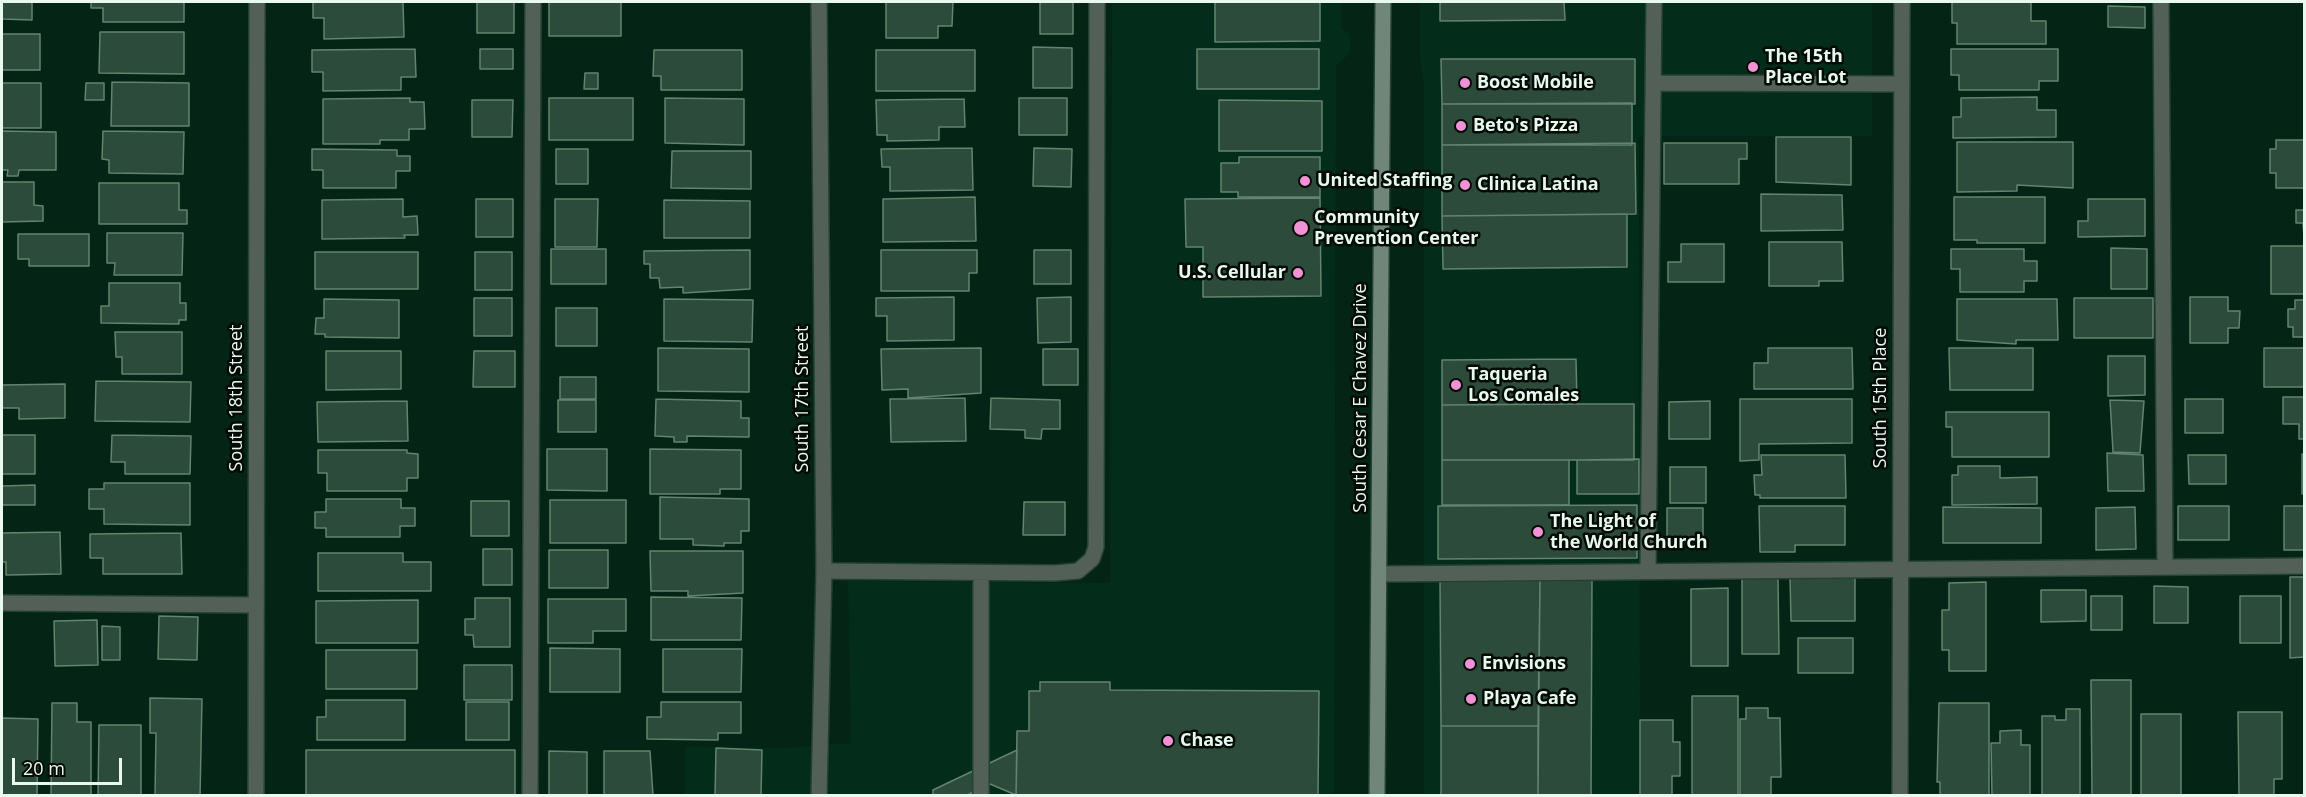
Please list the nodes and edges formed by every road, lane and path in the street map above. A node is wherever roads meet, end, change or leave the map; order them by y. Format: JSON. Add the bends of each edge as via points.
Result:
{"nodes":[{"id":1,"x":257,"y":2,"type":"edge"},
{"id":2,"x":533,"y":2,"type":"edge"},
{"id":3,"x":819,"y":2,"type":"edge"},
{"id":4,"x":1097,"y":2,"type":"edge"},
{"id":5,"x":1383,"y":2,"type":"edge"},
{"id":6,"x":1654,"y":2,"type":"edge"},
{"id":7,"x":1902,"y":2,"type":"edge"},
{"id":8,"x":2161,"y":2,"type":"edge"},
{"id":9,"x":1653,"y":83,"type":"junction"},
{"id":10,"x":1901,"y":84,"type":"junction"},
{"id":11,"x":2165,"y":566,"type":"junction"},
{"id":12,"x":2304,"y":566,"type":"edge"},
{"id":13,"x":1900,"y":567,"type":"junction"},
{"id":14,"x":824,"y":571,"type":"junction"},
{"id":15,"x":1648,"y":571,"type":"junction"},
{"id":16,"x":981,"y":573,"type":"junction"},
{"id":17,"x":1379,"y":574,"type":"junction"},
{"id":18,"x":2,"y":603,"type":"edge"},
{"id":19,"x":256,"y":605,"type":"junction"},
{"id":20,"x":256,"y":795,"type":"edge"},
{"id":21,"x":530,"y":795,"type":"edge"},
{"id":22,"x":819,"y":795,"type":"edge"},
{"id":23,"x":981,"y":795,"type":"edge"},
{"id":24,"x":1377,"y":795,"type":"edge"},
{"id":25,"x":1900,"y":795,"type":"edge"}],
"edges":[{"from":1,"to":19,"type":"street","name":"South 18th Street"},
{"from":2,"to":21,"type":"street"},
{"from":3,"to":14,"type":"street","name":"South 17th Street"},
{"from":4,"to":16,"type":"street","via":[[1096,547],[1092,559],[1078,571]]},
{"from":5,"to":17,"type":"main road","name":"South Cesar E Chavez Drive"},
{"from":6,"to":9,"type":"street"},
{"from":7,"to":10,"type":"street","name":"South 15th Place"},
{"from":8,"to":11,"type":"street"},
{"from":9,"to":10,"type":"street"},
{"from":9,"to":15,"type":"street"},
{"from":10,"to":13,"type":"street","name":"South 15th Place"},
{"from":11,"to":12,"type":"street"},
{"from":11,"to":13,"type":"street"},
{"from":13,"to":15,"type":"street"},
{"from":13,"to":25,"type":"street","name":"South 15th Place"},
{"from":14,"to":16,"type":"street"},
{"from":14,"to":22,"type":"street","name":"South 17th Street"},
{"from":15,"to":17,"type":"street"},
{"from":16,"to":23,"type":"street"},
{"from":17,"to":24,"type":"main road","name":"South Cesar E Chavez Drive"},
{"from":18,"to":19,"type":"street"},
{"from":19,"to":20,"type":"street","name":"South 18th Street"}]}
